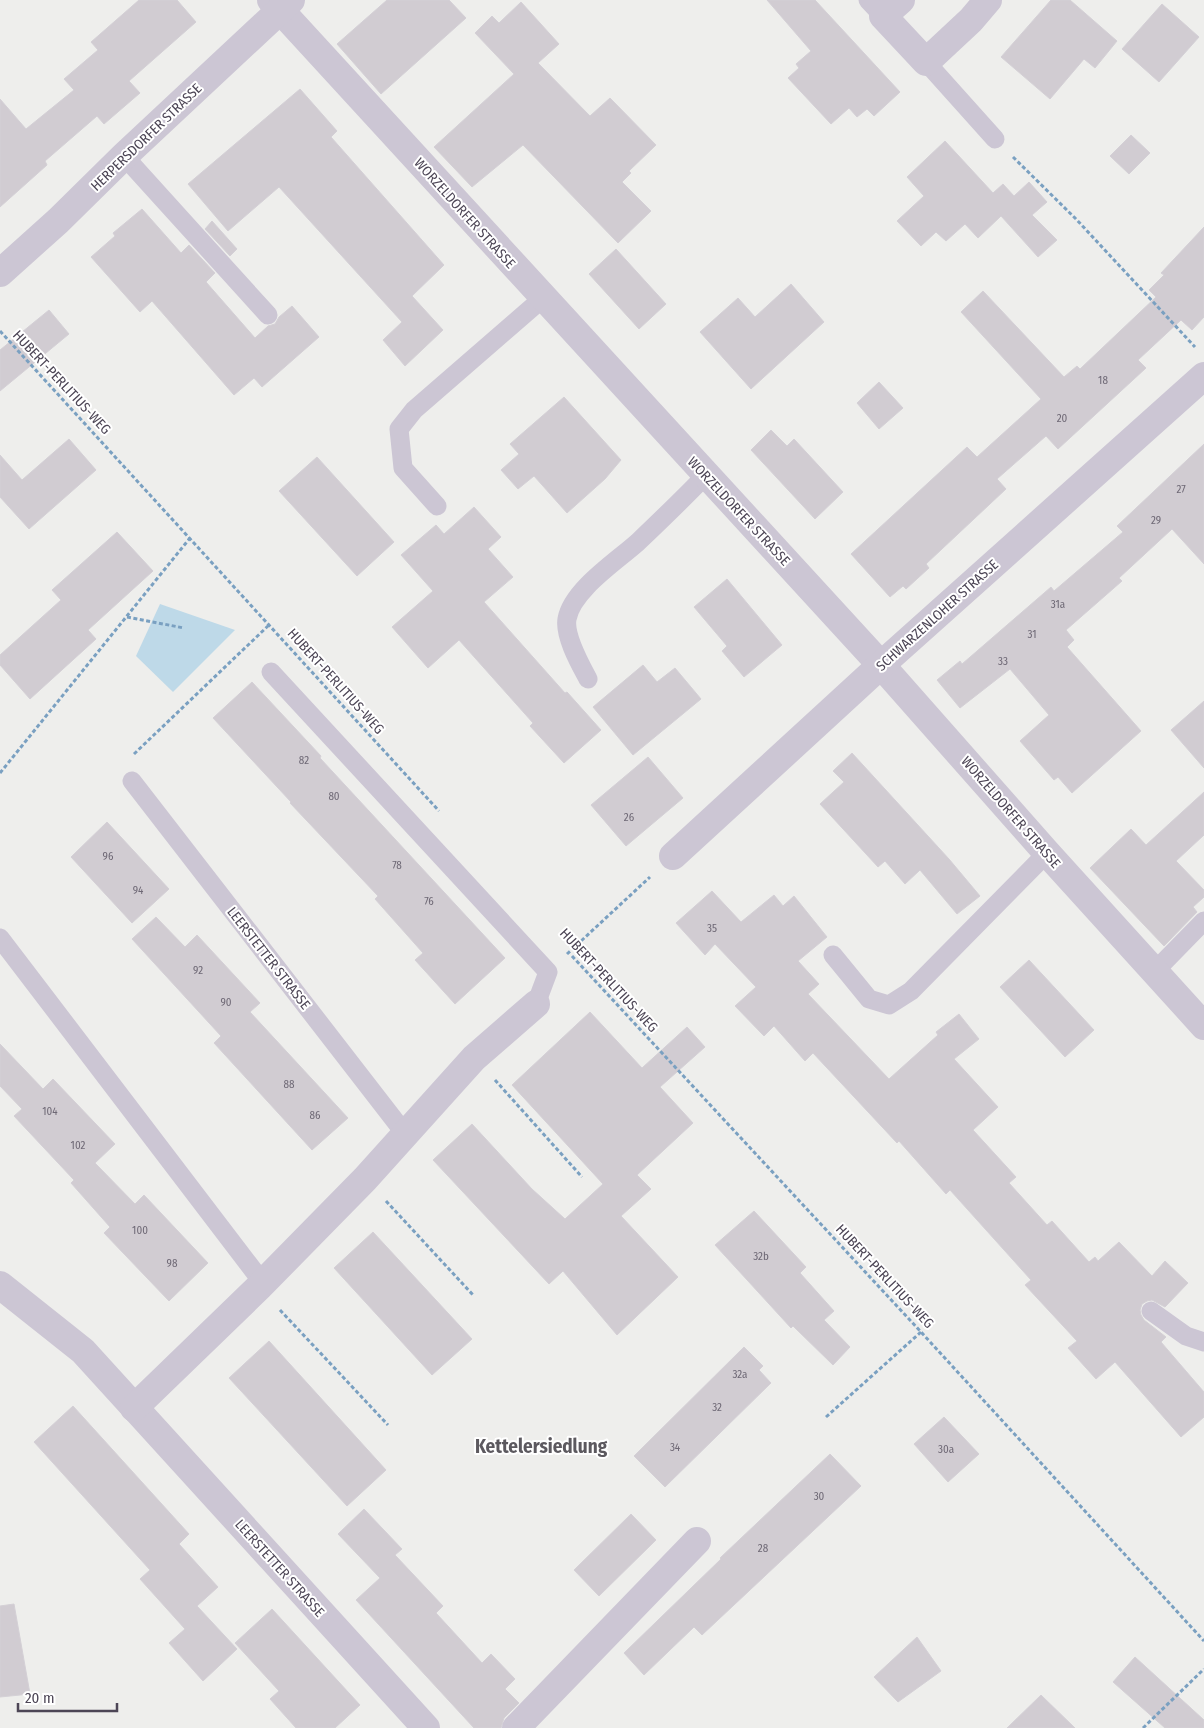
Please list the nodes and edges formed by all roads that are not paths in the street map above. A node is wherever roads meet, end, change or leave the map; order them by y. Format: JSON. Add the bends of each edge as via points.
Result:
{"nodes":[{"id":1,"x":988,"y":0,"type":"edge"},
{"id":2,"x":281,"y":3,"type":"edge"},
{"id":3,"x":884,"y":5,"type":"edge"},
{"id":4,"x":926,"y":62,"type":"junction"},
{"id":5,"x":995,"y":138,"type":"road end"},
{"id":6,"x":124,"y":156,"type":"junction"},
{"id":7,"x":0,"y":273,"type":"edge"},
{"id":8,"x":543,"y":298,"type":"junction"},
{"id":9,"x":268,"y":315,"type":"dead end"},
{"id":10,"x":1203,"y":365,"type":"edge"},
{"id":11,"x":706,"y":475,"type":"junction"},
{"id":12,"x":437,"y":506,"type":"dead end"},
{"id":13,"x":881,"y":665,"type":"junction"},
{"id":14,"x":271,"y":672,"type":"dead end"},
{"id":15,"x":588,"y":679,"type":"dead end"},
{"id":16,"x":132,"y":781,"type":"road end"},
{"id":17,"x":1047,"y":853,"type":"junction"},
{"id":18,"x":673,"y":856,"type":"road end"},
{"id":19,"x":1204,"y":922,"type":"edge"},
{"id":20,"x":0,"y":938,"type":"edge"},
{"id":21,"x":833,"y":955,"type":"dead end"},
{"id":22,"x":1154,"y":972,"type":"junction"},
{"id":23,"x":536,"y":1004,"type":"joint"},
{"id":24,"x":1204,"y":1026,"type":"edge"},
{"id":25,"x":406,"y":1135,"type":"junction"},
{"id":26,"x":0,"y":1285,"type":"edge"},
{"id":27,"x":261,"y":1285,"type":"junction"},
{"id":28,"x":1151,"y":1311,"type":"dead end"},
{"id":29,"x":1204,"y":1342,"type":"edge"},
{"id":30,"x":134,"y":1408,"type":"junction"},
{"id":31,"x":697,"y":1541,"type":"dead end"},
{"id":32,"x":426,"y":1728,"type":"edge"},
{"id":33,"x":516,"y":1728,"type":"edge"}],
"edges":[{"from":1,"to":4,"type":"street"},
{"from":2,"to":6,"type":"street","name":"HERPERSDORFER STRASSE"},
{"from":2,"to":8,"type":"street","name":"WORZELDORFER STRASSE"},
{"from":3,"to":4,"type":"street"},
{"from":4,"to":5,"type":"lane"},
{"from":6,"to":7,"type":"street","name":"HERPERSDORFER STRASSE"},
{"from":6,"to":9,"type":"lane"},
{"from":8,"to":11,"type":"street","name":"WORZELDORFER STRASSE"},
{"from":8,"to":12,"type":"lane","via":[[414,410],[399,429],[403,468]]},
{"from":10,"to":13,"type":"street","name":"SCHWARZENLOHER STRASSE"},
{"from":11,"to":13,"type":"street","name":"WORZELDORFER STRASSE"},
{"from":11,"to":15,"type":"lane","via":[[596,577],[573,604],[566,620],[570,644]]},
{"from":13,"to":17,"type":"street","name":"WORZELDORFER STRASSE"},
{"from":13,"to":18,"type":"street","name":"SCHWARZENLOHER STRASSE"},
{"from":14,"to":23,"type":"lane","via":[[548,972]]},
{"from":16,"to":25,"type":"lane","name":"LEERSTETTER STRASSE"},
{"from":17,"to":21,"type":"lane","via":[[911,991],[889,1005],[870,999]]},
{"from":17,"to":22,"type":"street","name":"WORZELDORFER STRASSE"},
{"from":19,"to":22,"type":"lane"},
{"from":20,"to":27,"type":"lane"},
{"from":22,"to":24,"type":"street","name":"WORZELDORFER STRASSE"},
{"from":23,"to":25,"type":"street","via":[[474,1058]]},
{"from":25,"to":27,"type":"street"},
{"from":26,"to":30,"type":"street","name":"LEERSTETTER STRASSE","via":[[83,1351]]},
{"from":27,"to":30,"type":"street"},
{"from":28,"to":29,"type":"lane","via":[[1186,1336]]},
{"from":30,"to":32,"type":"street","name":"LEERSTETTER STRASSE"},
{"from":31,"to":33,"type":"street"}]}
